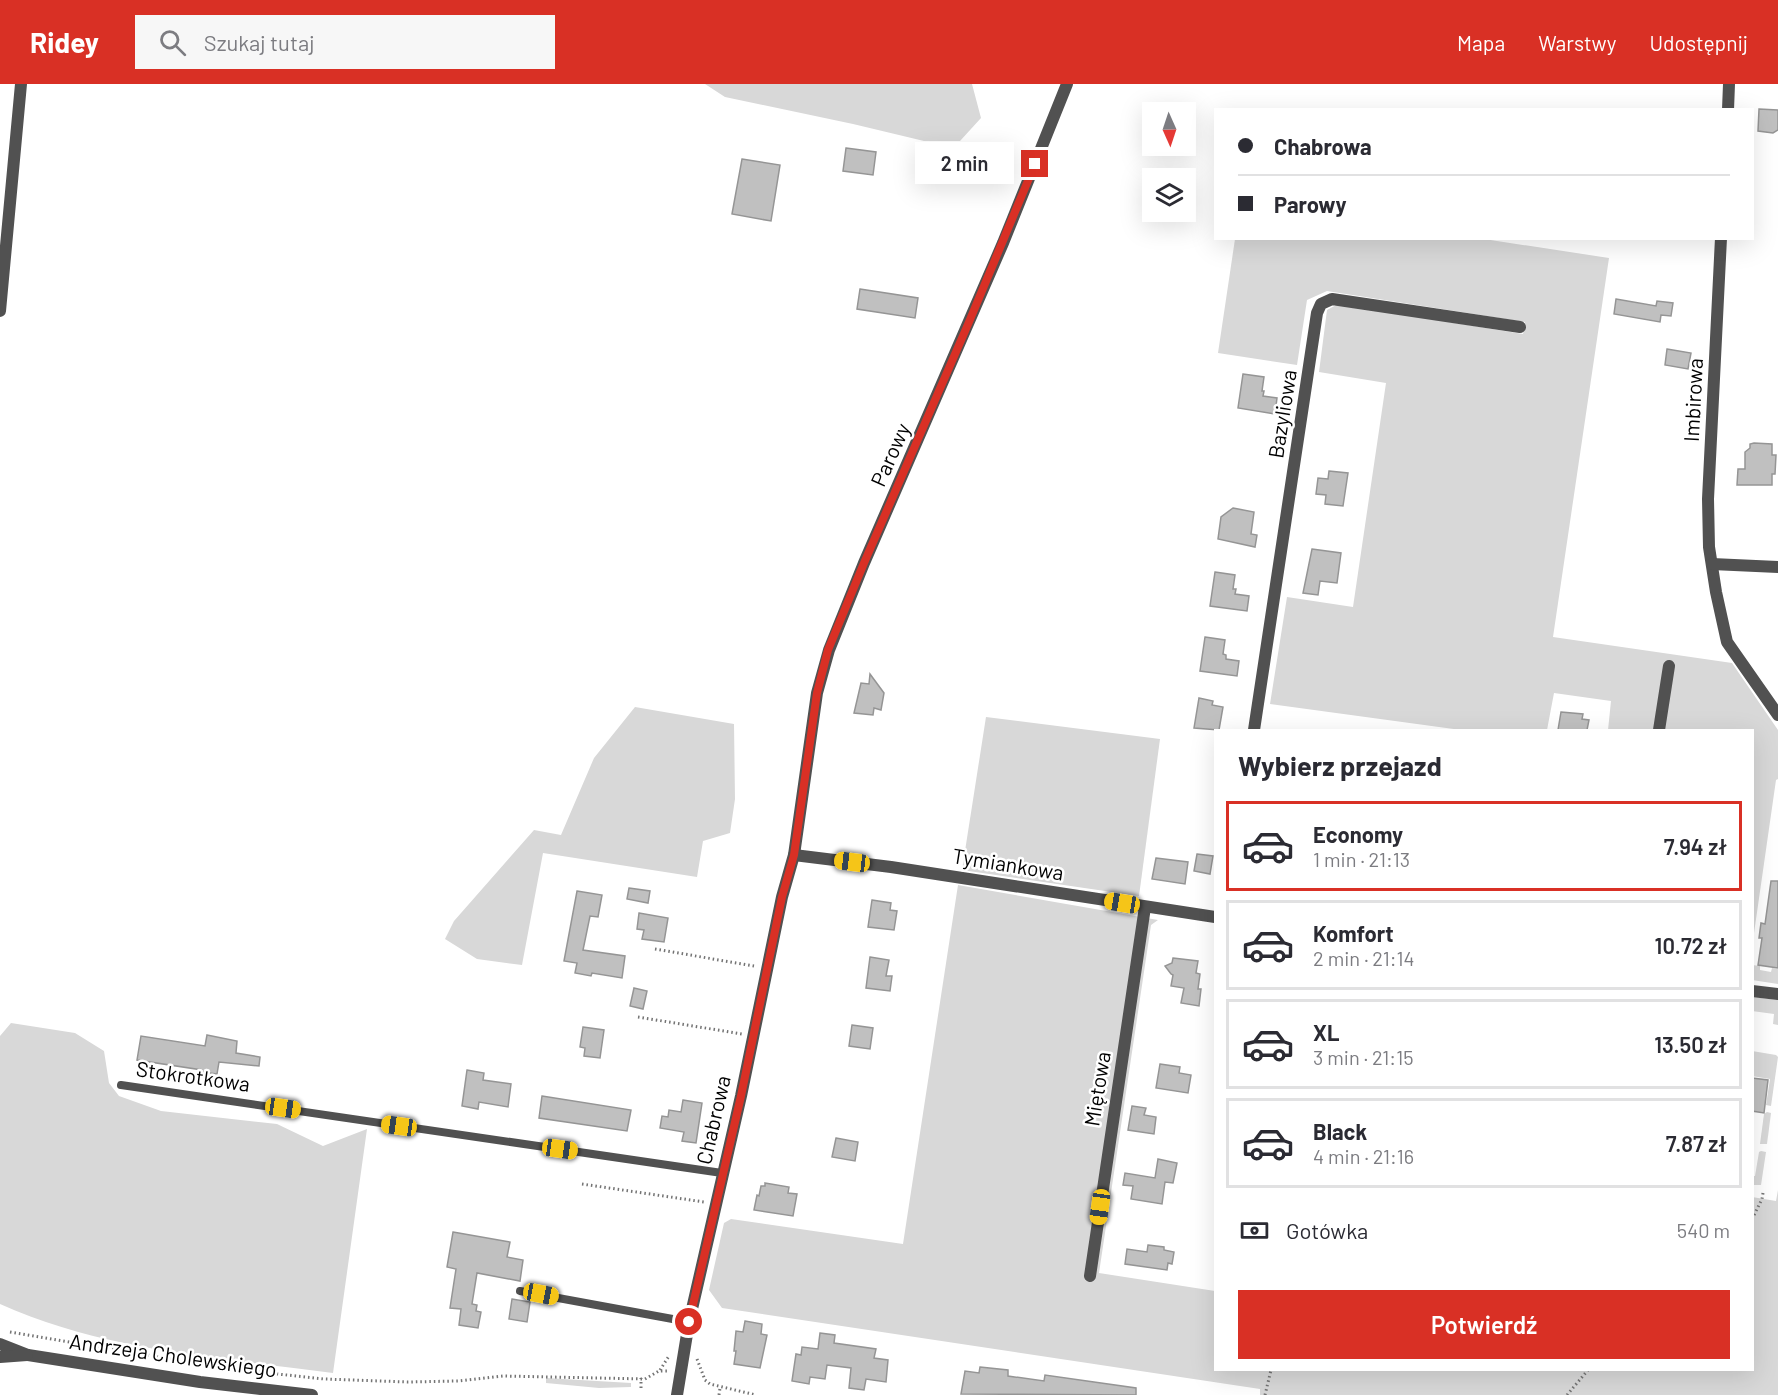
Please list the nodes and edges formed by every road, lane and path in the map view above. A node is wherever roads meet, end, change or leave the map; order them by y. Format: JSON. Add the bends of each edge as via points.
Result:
{"nodes":[{"id":1,"x":21,"y":84,"type":"edge"},
{"id":2,"x":1067,"y":84,"type":"edge"},
{"id":3,"x":1730,"y":84,"type":"edge"},
{"id":4,"x":1728,"y":108,"type":"edge"},
{"id":5,"x":1721,"y":240,"type":"edge"},
{"id":6,"x":0,"y":311,"type":"edge"},
{"id":7,"x":1520,"y":327,"type":"dead end"},
{"id":8,"x":1712,"y":564,"type":"junction"},
{"id":9,"x":1778,"y":567,"type":"edge"},
{"id":10,"x":1669,"y":666,"type":"dead end"},
{"id":11,"x":1778,"y":715,"type":"edge"},
{"id":12,"x":1254,"y":729,"type":"edge"},
{"id":13,"x":1659,"y":729,"type":"edge"},
{"id":14,"x":794,"y":855,"type":"junction"},
{"id":15,"x":1145,"y":907,"type":"junction"},
{"id":16,"x":1214,"y":917,"type":"edge"},
{"id":17,"x":655,"y":949,"type":"dead end"},
{"id":18,"x":768,"y":968,"type":"junction"},
{"id":19,"x":1754,"y":991,"type":"edge"},
{"id":20,"x":1778,"y":994,"type":"edge"},
{"id":21,"x":638,"y":1017,"type":"dead end"},
{"id":22,"x":753,"y":1035,"type":"junction"},
{"id":23,"x":121,"y":1085,"type":"dead end"},
{"id":24,"x":722,"y":1173,"type":"junction"},
{"id":25,"x":582,"y":1184,"type":"dead end"},
{"id":26,"x":1763,"y":1193,"type":"dead end"},
{"id":27,"x":715,"y":1204,"type":"junction"},
{"id":28,"x":1754,"y":1214,"type":"edge"},
{"id":29,"x":1090,"y":1276,"type":"dead end"},
{"id":30,"x":520,"y":1291,"type":"dead end"},
{"id":31,"x":689,"y":1322,"type":"junction"},
{"id":32,"x":9,"y":1332,"type":"dead end"},
{"id":33,"x":0,"y":1344,"type":"edge"},
{"id":34,"x":28,"y":1355,"type":"junction"},
{"id":35,"x":0,"y":1358,"type":"edge"},
{"id":36,"x":667,"y":1371,"type":"dead end"},
{"id":37,"x":1271,"y":1371,"type":"edge"},
{"id":38,"x":1587,"y":1371,"type":"edge"},
{"id":39,"x":694,"y":1375,"type":"dead end"},
{"id":40,"x":641,"y":1378,"type":"junction"},
{"id":41,"x":641,"y":1388,"type":"dead end"},
{"id":42,"x":720,"y":1388,"type":"junction"},
{"id":43,"x":312,"y":1395,"type":"edge"},
{"id":44,"x":677,"y":1395,"type":"edge"},
{"id":45,"x":719,"y":1395,"type":"edge"},
{"id":46,"x":756,"y":1395,"type":"edge"},
{"id":47,"x":1265,"y":1395,"type":"edge"},
{"id":48,"x":1567,"y":1395,"type":"edge"}],
"edges":[{"from":1,"to":6,"type":"street"},
{"from":2,"to":14,"type":"street","name":"Parowy","via":[[990,275],[828,650],[817,693]]},
{"from":3,"to":4,"type":"street"},
{"from":5,"to":8,"type":"street","name":"Imbirowa","via":[[1708,499]]},
{"from":7,"to":12,"type":"street","name":"Bazyliowa","via":[[1332,299],[1322,304],[1317,313]]},
{"from":8,"to":9,"type":"street"},
{"from":8,"to":11,"type":"street","name":"Imbirowa","via":[[1727,642]]},
{"from":10,"to":13,"type":"street"},
{"from":14,"to":15,"type":"street","name":"Tymiankowa"},
{"from":14,"to":18,"type":"street","name":"Chabrowa"},
{"from":15,"to":16,"type":"street","name":"Tymiankowa"},
{"from":15,"to":29,"type":"street","name":"Miętowa"},
{"from":17,"to":18,"type":"path"},
{"from":18,"to":22,"type":"street","name":"Chabrowa"},
{"from":19,"to":20,"type":"street"},
{"from":21,"to":22,"type":"path"},
{"from":22,"to":24,"type":"street","name":"Chabrowa"},
{"from":23,"to":24,"type":"lane","name":"Stokrotkowa"},
{"from":24,"to":27,"type":"street","name":"Chabrowa"},
{"from":25,"to":27,"type":"path"},
{"from":26,"to":28,"type":"path"},
{"from":27,"to":31,"type":"street","name":"Chabrowa"},
{"from":30,"to":31,"type":"lane"},
{"from":31,"to":44,"type":"street","name":"Chabrowa"},
{"from":32,"to":40,"type":"path","via":[[231,1369],[324,1378],[408,1382],[514,1376]]},
{"from":33,"to":34,"type":"street","name":"Andrzeja Cholewskiego"},
{"from":34,"to":35,"type":"street","name":"Andrzeja Cholewskiego"},
{"from":34,"to":43,"type":"street","name":"Andrzeja Cholewskiego"},
{"from":36,"to":40,"type":"path"},
{"from":37,"to":47,"type":"path"},
{"from":38,"to":48,"type":"path"},
{"from":39,"to":42,"type":"path","via":[[703,1376]]},
{"from":40,"to":41,"type":"path"},
{"from":42,"to":45,"type":"path"},
{"from":42,"to":46,"type":"path"}]}
